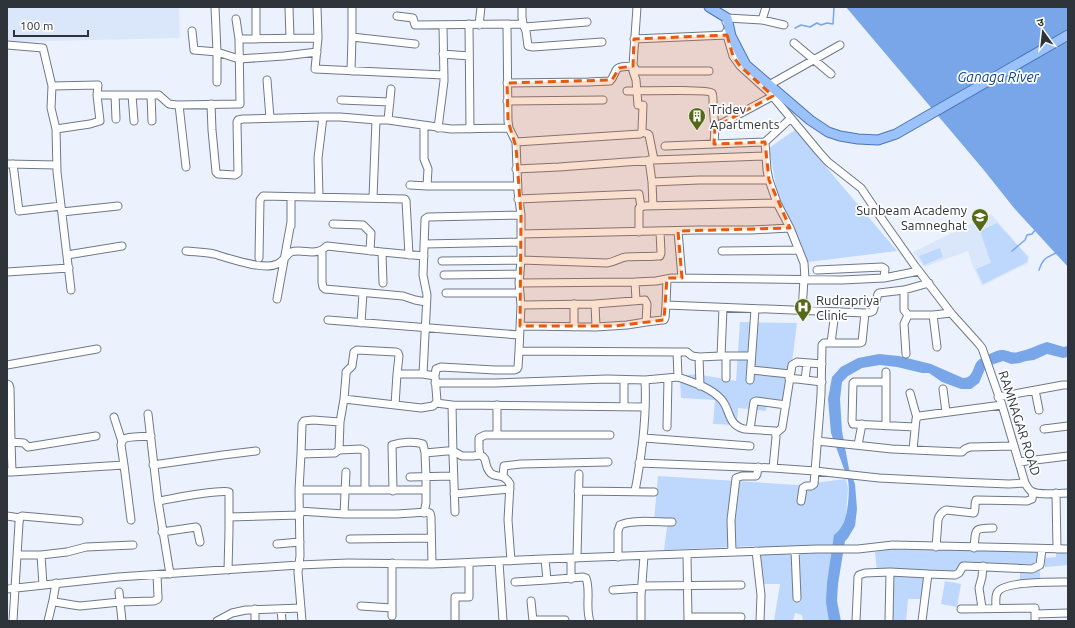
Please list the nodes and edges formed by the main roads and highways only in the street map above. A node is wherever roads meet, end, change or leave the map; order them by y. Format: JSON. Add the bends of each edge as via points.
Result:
{"nodes":[{"id":1,"x":709,"y":7,"type":"edge"},
{"id":2,"x":1068,"y":35,"type":"edge"}],
"edges":[{"from":1,"to":2,"type":"main road","via":[[727,18],[731,36],[746,65],[810,120],[828,132],[858,139],[878,140],[896,134]]}]}
